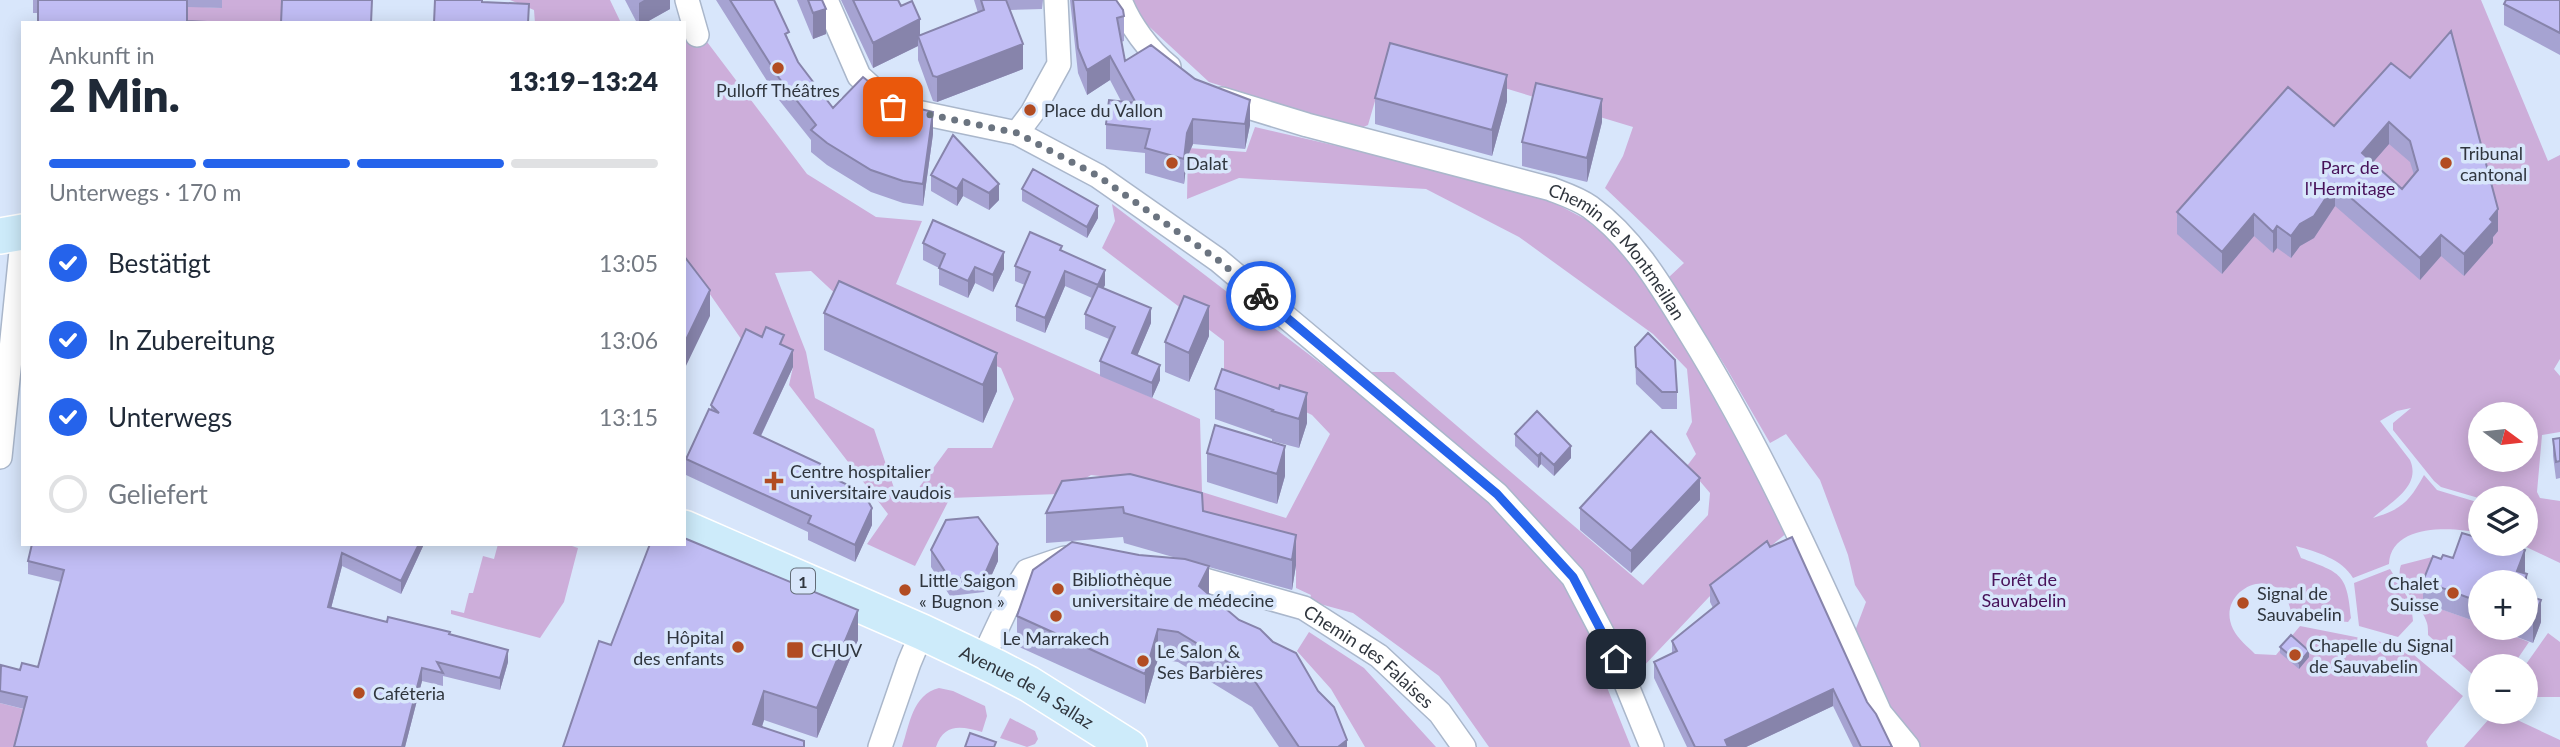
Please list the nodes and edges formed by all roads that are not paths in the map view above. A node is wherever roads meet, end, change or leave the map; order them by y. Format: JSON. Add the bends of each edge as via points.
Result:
{"nodes":[{"id":1,"x":687,"y":0,"type":"edge"},
{"id":2,"x":826,"y":0,"type":"edge"},
{"id":3,"x":1119,"y":0,"type":"edge"},
{"id":4,"x":1056,"y":4,"type":"edge"},
{"id":5,"x":697,"y":35,"type":"dead end"},
{"id":6,"x":1182,"y":76,"type":"edge"},
{"id":7,"x":1203,"y":93,"type":"edge"},
{"id":8,"x":1017,"y":133,"type":"junction"},
{"id":9,"x":21,"y":232,"type":"edge"},
{"id":10,"x":0,"y":236,"type":"edge"},
{"id":11,"x":21,"y":248,"type":"edge"},
{"id":12,"x":2,"y":402,"type":"edge"},
{"id":13,"x":0,"y":457,"type":"edge"},
{"id":14,"x":686,"y":529,"type":"edge"},
{"id":15,"x":1091,"y":556,"type":"edge"},
{"id":16,"x":1165,"y":569,"type":"edge"},
{"id":17,"x":922,"y":632,"type":"junction"},
{"id":18,"x":982,"y":660,"type":"junction"},
{"id":19,"x":880,"y":747,"type":"edge"},
{"id":20,"x":1129,"y":747,"type":"edge"},
{"id":21,"x":1464,"y":747,"type":"edge"},
{"id":22,"x":1652,"y":747,"type":"edge"},
{"id":23,"x":1909,"y":747,"type":"edge"}],
"edges":[{"from":1,"to":5,"type":"street"},
{"from":2,"to":8,"type":"street","via":[[859,76],[893,107]]},
{"from":3,"to":6,"type":"street","via":[[1161,60]]},
{"from":4,"to":8,"type":"street","via":[[1059,64]]},
{"from":7,"to":23,"type":"street","name":"Chemin de Montmeillan","via":[[1551,189],[1589,206],[1631,245],[1707,360],[1768,470],[1880,713]]},
{"from":8,"to":22,"type":"street","via":[[1114,187],[1218,260],[1497,494],[1573,577],[1616,659]]},
{"from":9,"to":10,"type":"main road"},
{"from":11,"to":12,"type":"street"},
{"from":12,"to":13,"type":"street"},
{"from":14,"to":17,"type":"main road","number":"1"},
{"from":15,"to":18,"type":"street","via":[[1066,558],[1027,571]]},
{"from":16,"to":21,"type":"street","name":"Chemin des Falaises","via":[[1304,608],[1379,656],[1440,713]]},
{"from":17,"to":18,"type":"main road","name":"Avenue de la Sallaz","number":"1"},
{"from":17,"to":19,"type":"street"},
{"from":18,"to":20,"type":"main road","name":"Avenue de la Sallaz","number":"1"}]}
